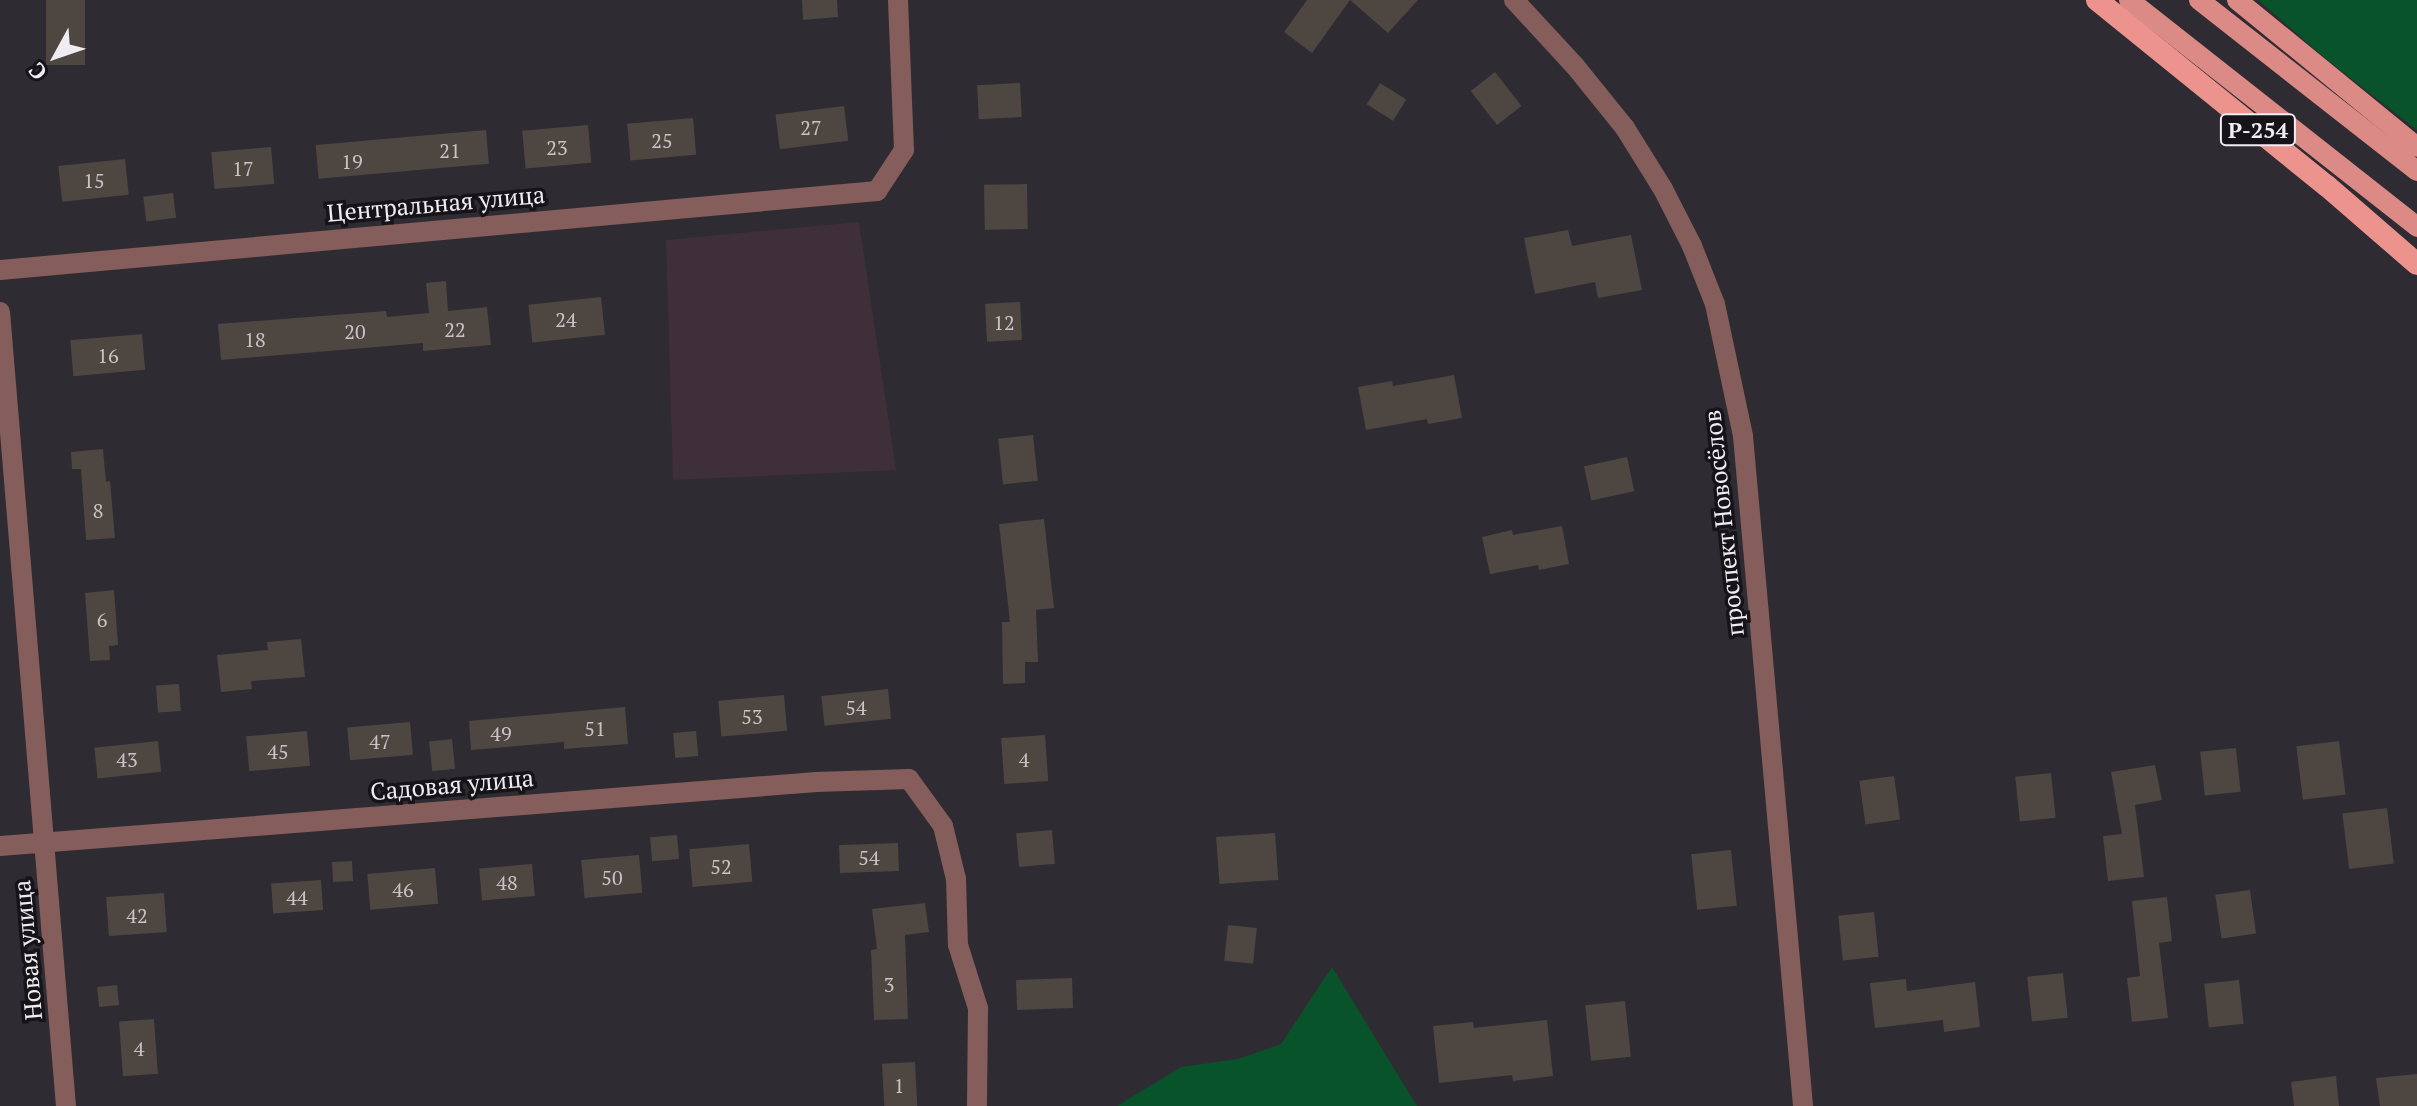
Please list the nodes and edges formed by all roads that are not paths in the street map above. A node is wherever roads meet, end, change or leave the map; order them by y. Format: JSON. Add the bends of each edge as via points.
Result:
{"nodes":[{"id":1,"x":898,"y":0,"type":"edge"},
{"id":2,"x":1514,"y":0,"type":"edge"},
{"id":3,"x":2097,"y":0,"type":"edge"},
{"id":4,"x":2129,"y":0,"type":"edge"},
{"id":5,"x":2199,"y":0,"type":"edge"},
{"id":6,"x":2237,"y":0,"type":"edge"},
{"id":7,"x":2417,"y":147,"type":"edge"},
{"id":8,"x":2417,"y":171,"type":"edge"},
{"id":9,"x":2417,"y":227,"type":"edge"},
{"id":10,"x":2417,"y":264,"type":"edge"},
{"id":11,"x":0,"y":270,"type":"edge"},
{"id":12,"x":0,"y":312,"type":"edge"},
{"id":13,"x":45,"y":843,"type":"junction"},
{"id":14,"x":0,"y":846,"type":"edge"},
{"id":15,"x":66,"y":1106,"type":"edge"},
{"id":16,"x":977,"y":1106,"type":"edge"},
{"id":17,"x":1803,"y":1106,"type":"edge"}],
"edges":[{"from":1,"to":11,"type":"street","name":"Центральная улица","via":[[904,150],[877,191]]},
{"from":2,"to":17,"type":"street","name":"проспект Новосёлов","via":[[1625,128],[1663,189],[1715,304],[1743,436]]},
{"from":3,"to":10,"type":"highway","number":"Р-254"},
{"from":4,"to":9,"type":"main road"},
{"from":5,"to":8,"type":"main road"},
{"from":6,"to":7,"type":"main road"},
{"from":12,"to":13,"type":"street","name":"Новая улица"},
{"from":13,"to":14,"type":"street","name":"Садовая улица"},
{"from":13,"to":15,"type":"street","name":"Новая улица"},
{"from":13,"to":16,"type":"street","name":"Садовая улица","via":[[909,779],[943,826],[956,879],[958,945],[978,1008]]}]}
